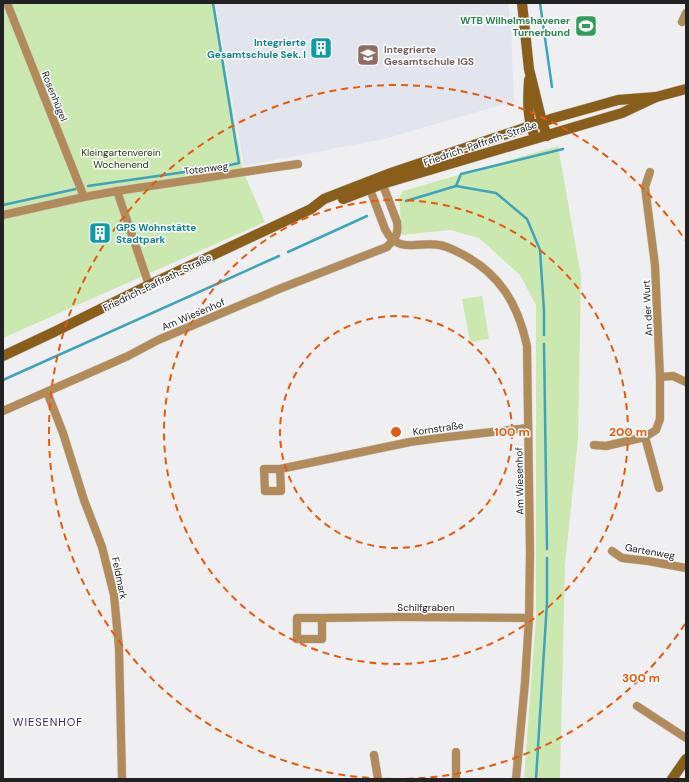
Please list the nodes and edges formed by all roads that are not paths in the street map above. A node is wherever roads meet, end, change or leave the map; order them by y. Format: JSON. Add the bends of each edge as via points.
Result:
{"nodes":[{"id":1,"x":7,"y":3,"type":"edge"},
{"id":2,"x":522,"y":3,"type":"edge"},
{"id":3,"x":686,"y":13,"type":"edge"},
{"id":4,"x":682,"y":22,"type":"dead end"},
{"id":5,"x":529,"y":69,"type":"junction"},
{"id":6,"x":686,"y":89,"type":"edge"},
{"id":7,"x":656,"y":97,"type":"junction"},
{"id":8,"x":542,"y":122,"type":"junction"},
{"id":9,"x":531,"y":126,"type":"junction"},
{"id":10,"x":547,"y":136,"type":"junction"},
{"id":11,"x":535,"y":139,"type":"junction"},
{"id":12,"x":298,"y":164,"type":"dead end"},
{"id":13,"x":650,"y":172,"type":"dead end"},
{"id":14,"x":381,"y":181,"type":"junction"},
{"id":15,"x":368,"y":186,"type":"junction"},
{"id":16,"x":117,"y":191,"type":"junction"},
{"id":17,"x":84,"y":197,"type":"junction"},
{"id":18,"x":3,"y":215,"type":"edge"},
{"id":19,"x":393,"y":241,"type":"junction"},
{"id":20,"x":149,"y":285,"type":"junction"},
{"id":21,"x":3,"y":356,"type":"edge"},
{"id":22,"x":660,"y":376,"type":"junction"},
{"id":23,"x":686,"y":382,"type":"edge"},
{"id":24,"x":47,"y":392,"type":"junction"},
{"id":25,"x":3,"y":411,"type":"edge"},
{"id":26,"x":528,"y":428,"type":"junction"},
{"id":27,"x":645,"y":437,"type":"junction"},
{"id":28,"x":594,"y":445,"type":"dead end"},
{"id":29,"x":280,"y":469,"type":"dead end"},
{"id":30,"x":659,"y":488,"type":"dead end"},
{"id":31,"x":612,"y":551,"type":"dead end"},
{"id":32,"x":686,"y":568,"type":"edge"},
{"id":33,"x":322,"y":618,"type":"dead end"},
{"id":34,"x":529,"y":618,"type":"junction"},
{"id":35,"x":637,"y":706,"type":"dead end"},
{"id":36,"x":686,"y":738,"type":"edge"},
{"id":37,"x":456,"y":752,"type":"dead end"},
{"id":38,"x":374,"y":755,"type":"dead end"},
{"id":39,"x":686,"y":759,"type":"edge"},
{"id":40,"x":122,"y":779,"type":"edge"},
{"id":41,"x":378,"y":779,"type":"edge"},
{"id":42,"x":456,"y":779,"type":"edge"},
{"id":43,"x":516,"y":779,"type":"edge"},
{"id":44,"x":672,"y":779,"type":"edge"}],
"edges":[{"from":1,"to":17,"type":"street","name":"Rosenhügel"},
{"from":2,"to":5,"type":"main road"},
{"from":3,"to":4,"type":"street"},
{"from":5,"to":8,"type":"main road"},
{"from":5,"to":9,"type":"main road","via":[[528,107]]},
{"from":6,"to":7,"type":"main road","name":"Friedrich-Paffrath-Straße"},
{"from":7,"to":8,"type":"main road","name":"Friedrich-Paffrath-Straße","via":[[618,100]]},
{"from":7,"to":10,"type":"main road","name":"Friedrich-Paffrath-Straße","via":[[622,113]]},
{"from":8,"to":9,"type":"main road","name":"Friedrich-Paffrath-Straße"},
{"from":8,"to":10,"type":"main road"},
{"from":9,"to":11,"type":"main road"},
{"from":9,"to":14,"type":"main road","name":"Friedrich-Paffrath-Straße"},
{"from":10,"to":11,"type":"main road","name":"Friedrich-Paffrath-Straße"},
{"from":11,"to":14,"type":"main road","name":"Friedrich-Paffrath-Straße"},
{"from":12,"to":16,"type":"street","name":"Totenweg"},
{"from":13,"to":22,"type":"street","name":"An der Wurt","via":[[645,187],[655,265]]},
{"from":14,"to":15,"type":"main road","name":"Friedrich-Paffrath-Straße"},
{"from":14,"to":19,"type":"street","via":[[396,222],[397,232]]},
{"from":15,"to":19,"type":"street","via":[[388,236]]},
{"from":15,"to":20,"type":"main road","name":"Friedrich-Paffrath-Straße","via":[[324,199],[311,209]]},
{"from":16,"to":17,"type":"street","name":"Totenweg"},
{"from":16,"to":20,"type":"street"},
{"from":17,"to":18,"type":"street","name":"Totenweg"},
{"from":19,"to":24,"type":"street","name":"Am Wiesenhof","via":[[378,251],[158,340]]},
{"from":19,"to":26,"type":"street","name":"Am Wiesenhof","via":[[410,245],[446,246],[467,257],[500,284],[521,321],[527,346]]},
{"from":20,"to":21,"type":"main road","name":"Friedrich-Paffrath-Straße"},
{"from":22,"to":23,"type":"street","via":[[673,376]]},
{"from":22,"to":27,"type":"street","name":"An der Wurt","via":[[660,419],[656,430]]},
{"from":24,"to":25,"type":"street","name":"Am Wiesenhof"},
{"from":24,"to":40,"type":"street","name":"Feldmark","via":[[102,546],[114,595],[119,648]]},
{"from":26,"to":29,"type":"street","name":"Kornstraße","via":[[410,442]]},
{"from":26,"to":34,"type":"street","name":"Am Wiesenhof"},
{"from":27,"to":28,"type":"street","via":[[606,446]]},
{"from":27,"to":30,"type":"street"},
{"from":31,"to":32,"type":"street","name":"Gartenweg","via":[[622,558]]},
{"from":33,"to":34,"type":"street","name":"Schilfgraben"},
{"from":34,"to":43,"type":"street","name":"Am Wiesenhof"},
{"from":35,"to":36,"type":"street"},
{"from":37,"to":42,"type":"street"},
{"from":38,"to":41,"type":"street"},
{"from":39,"to":44,"type":"main road"}]}
